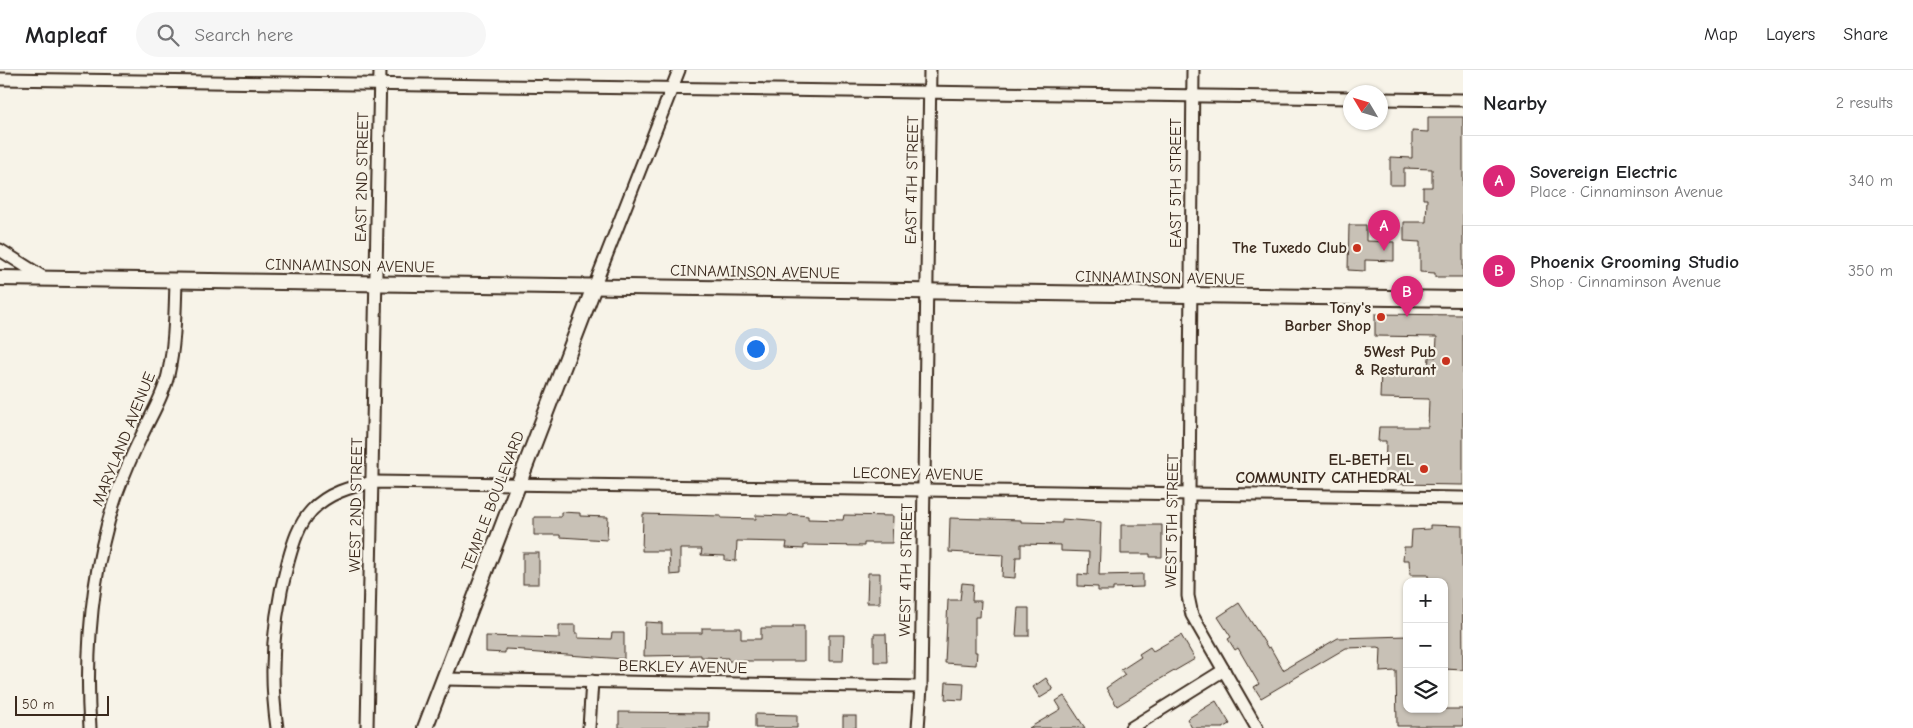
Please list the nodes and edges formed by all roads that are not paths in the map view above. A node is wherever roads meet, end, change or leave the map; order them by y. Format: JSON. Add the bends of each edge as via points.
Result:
{"nodes":[{"id":1,"x":380,"y":70,"type":"edge"},
{"id":2,"x":679,"y":70,"type":"edge"},
{"id":3,"x":930,"y":70,"type":"edge"},
{"id":4,"x":1193,"y":70,"type":"edge"},
{"id":5,"x":0,"y":79,"type":"edge"},
{"id":6,"x":380,"y":84,"type":"junction"},
{"id":7,"x":672,"y":89,"type":"junction"},
{"id":8,"x":929,"y":92,"type":"junction"},
{"id":9,"x":1192,"y":95,"type":"junction"},
{"id":10,"x":1343,"y":98,"type":"edge"},
{"id":11,"x":1388,"y":99,"type":"edge"},
{"id":12,"x":1463,"y":100,"type":"edge"},
{"id":13,"x":0,"y":250,"type":"edge"},
{"id":14,"x":0,"y":278,"type":"edge"},
{"id":15,"x":46,"y":279,"type":"junction"},
{"id":16,"x":176,"y":281,"type":"junction"},
{"id":17,"x":377,"y":284,"type":"junction"},
{"id":18,"x":594,"y":287,"type":"junction"},
{"id":19,"x":926,"y":292,"type":"junction"},
{"id":20,"x":1191,"y":296,"type":"junction"},
{"id":21,"x":1463,"y":299,"type":"edge"},
{"id":22,"x":373,"y":482,"type":"junction"},
{"id":23,"x":518,"y":485,"type":"junction"},
{"id":24,"x":923,"y":490,"type":"junction"},
{"id":25,"x":1189,"y":494,"type":"junction"},
{"id":26,"x":1463,"y":498,"type":"edge"},
{"id":27,"x":1224,"y":670,"type":"junction"},
{"id":28,"x":444,"y":679,"type":"junction"},
{"id":29,"x":592,"y":681,"type":"junction"},
{"id":30,"x":921,"y":687,"type":"junction"},
{"id":31,"x":90,"y":728,"type":"edge"},
{"id":32,"x":277,"y":728,"type":"edge"},
{"id":33,"x":367,"y":728,"type":"edge"},
{"id":34,"x":425,"y":728,"type":"edge"},
{"id":35,"x":589,"y":728,"type":"edge"},
{"id":36,"x":918,"y":728,"type":"edge"},
{"id":37,"x":1131,"y":728,"type":"edge"},
{"id":38,"x":1257,"y":728,"type":"edge"}],
"edges":[{"from":1,"to":6,"type":"street","name":"EAST 2ND STREET"},
{"from":2,"to":7,"type":"street"},
{"from":3,"to":8,"type":"street","name":"EAST 4TH STREET"},
{"from":4,"to":9,"type":"street","name":"EAST 5TH STREET"},
{"from":5,"to":6,"type":"street"},
{"from":6,"to":7,"type":"street"},
{"from":6,"to":17,"type":"street","name":"EAST 2ND STREET"},
{"from":7,"to":8,"type":"street"},
{"from":7,"to":18,"type":"street"},
{"from":8,"to":9,"type":"street"},
{"from":8,"to":19,"type":"street","name":"EAST 4TH STREET"},
{"from":9,"to":10,"type":"street"},
{"from":9,"to":20,"type":"street","name":"EAST 5TH STREET"},
{"from":11,"to":12,"type":"street"},
{"from":13,"to":15,"type":"street"},
{"from":14,"to":15,"type":"street","name":"CINNAMINSON AVENUE"},
{"from":15,"to":16,"type":"street","name":"CINNAMINSON AVENUE"},
{"from":16,"to":17,"type":"street","name":"CINNAMINSON AVENUE"},
{"from":16,"to":31,"type":"street","name":"MARYLAND AVENUE","via":[[168,376],[122,479],[103,539],[90,633]]},
{"from":17,"to":18,"type":"street","name":"CINNAMINSON AVENUE"},
{"from":17,"to":22,"type":"street","name":"WEST 2ND STREET"},
{"from":18,"to":19,"type":"street","name":"CINNAMINSON AVENUE"},
{"from":18,"to":23,"type":"street","name":"TEMPLE BOULEVARD"},
{"from":19,"to":20,"type":"street","name":"CINNAMINSON AVENUE"},
{"from":19,"to":24,"type":"street","name":"WEST 4TH STREET"},
{"from":20,"to":21,"type":"street","name":"CINNAMINSON AVENUE"},
{"from":20,"to":25,"type":"street","name":"WEST 5TH STREET"},
{"from":22,"to":23,"type":"street","name":"LECONEY AVENUE"},
{"from":22,"to":32,"type":"street","name":"LECONEY AVENUE","via":[[350,486],[327,497],[311,511],[296,534],[279,592],[272,652]]},
{"from":22,"to":33,"type":"street","name":"WEST 2ND STREET"},
{"from":23,"to":24,"type":"street","name":"LECONEY AVENUE"},
{"from":23,"to":28,"type":"street","name":"TEMPLE BOULEVARD"},
{"from":24,"to":25,"type":"street","name":"LECONEY AVENUE"},
{"from":24,"to":30,"type":"street","name":"WEST 4TH STREET"},
{"from":25,"to":26,"type":"street","name":"LECONEY AVENUE"},
{"from":25,"to":27,"type":"street","name":"WEST 5TH STREET","via":[[1188,602],[1192,616]]},
{"from":27,"to":37,"type":"street"},
{"from":27,"to":38,"type":"street","name":"WEST 5TH STREET"},
{"from":28,"to":29,"type":"street","name":"BERKLEY AVENUE"},
{"from":28,"to":34,"type":"street","name":"TEMPLE BOULEVARD"},
{"from":29,"to":30,"type":"street","name":"BERKLEY AVENUE"},
{"from":29,"to":35,"type":"street"},
{"from":30,"to":36,"type":"street","name":"WEST 4TH STREET"}]}
